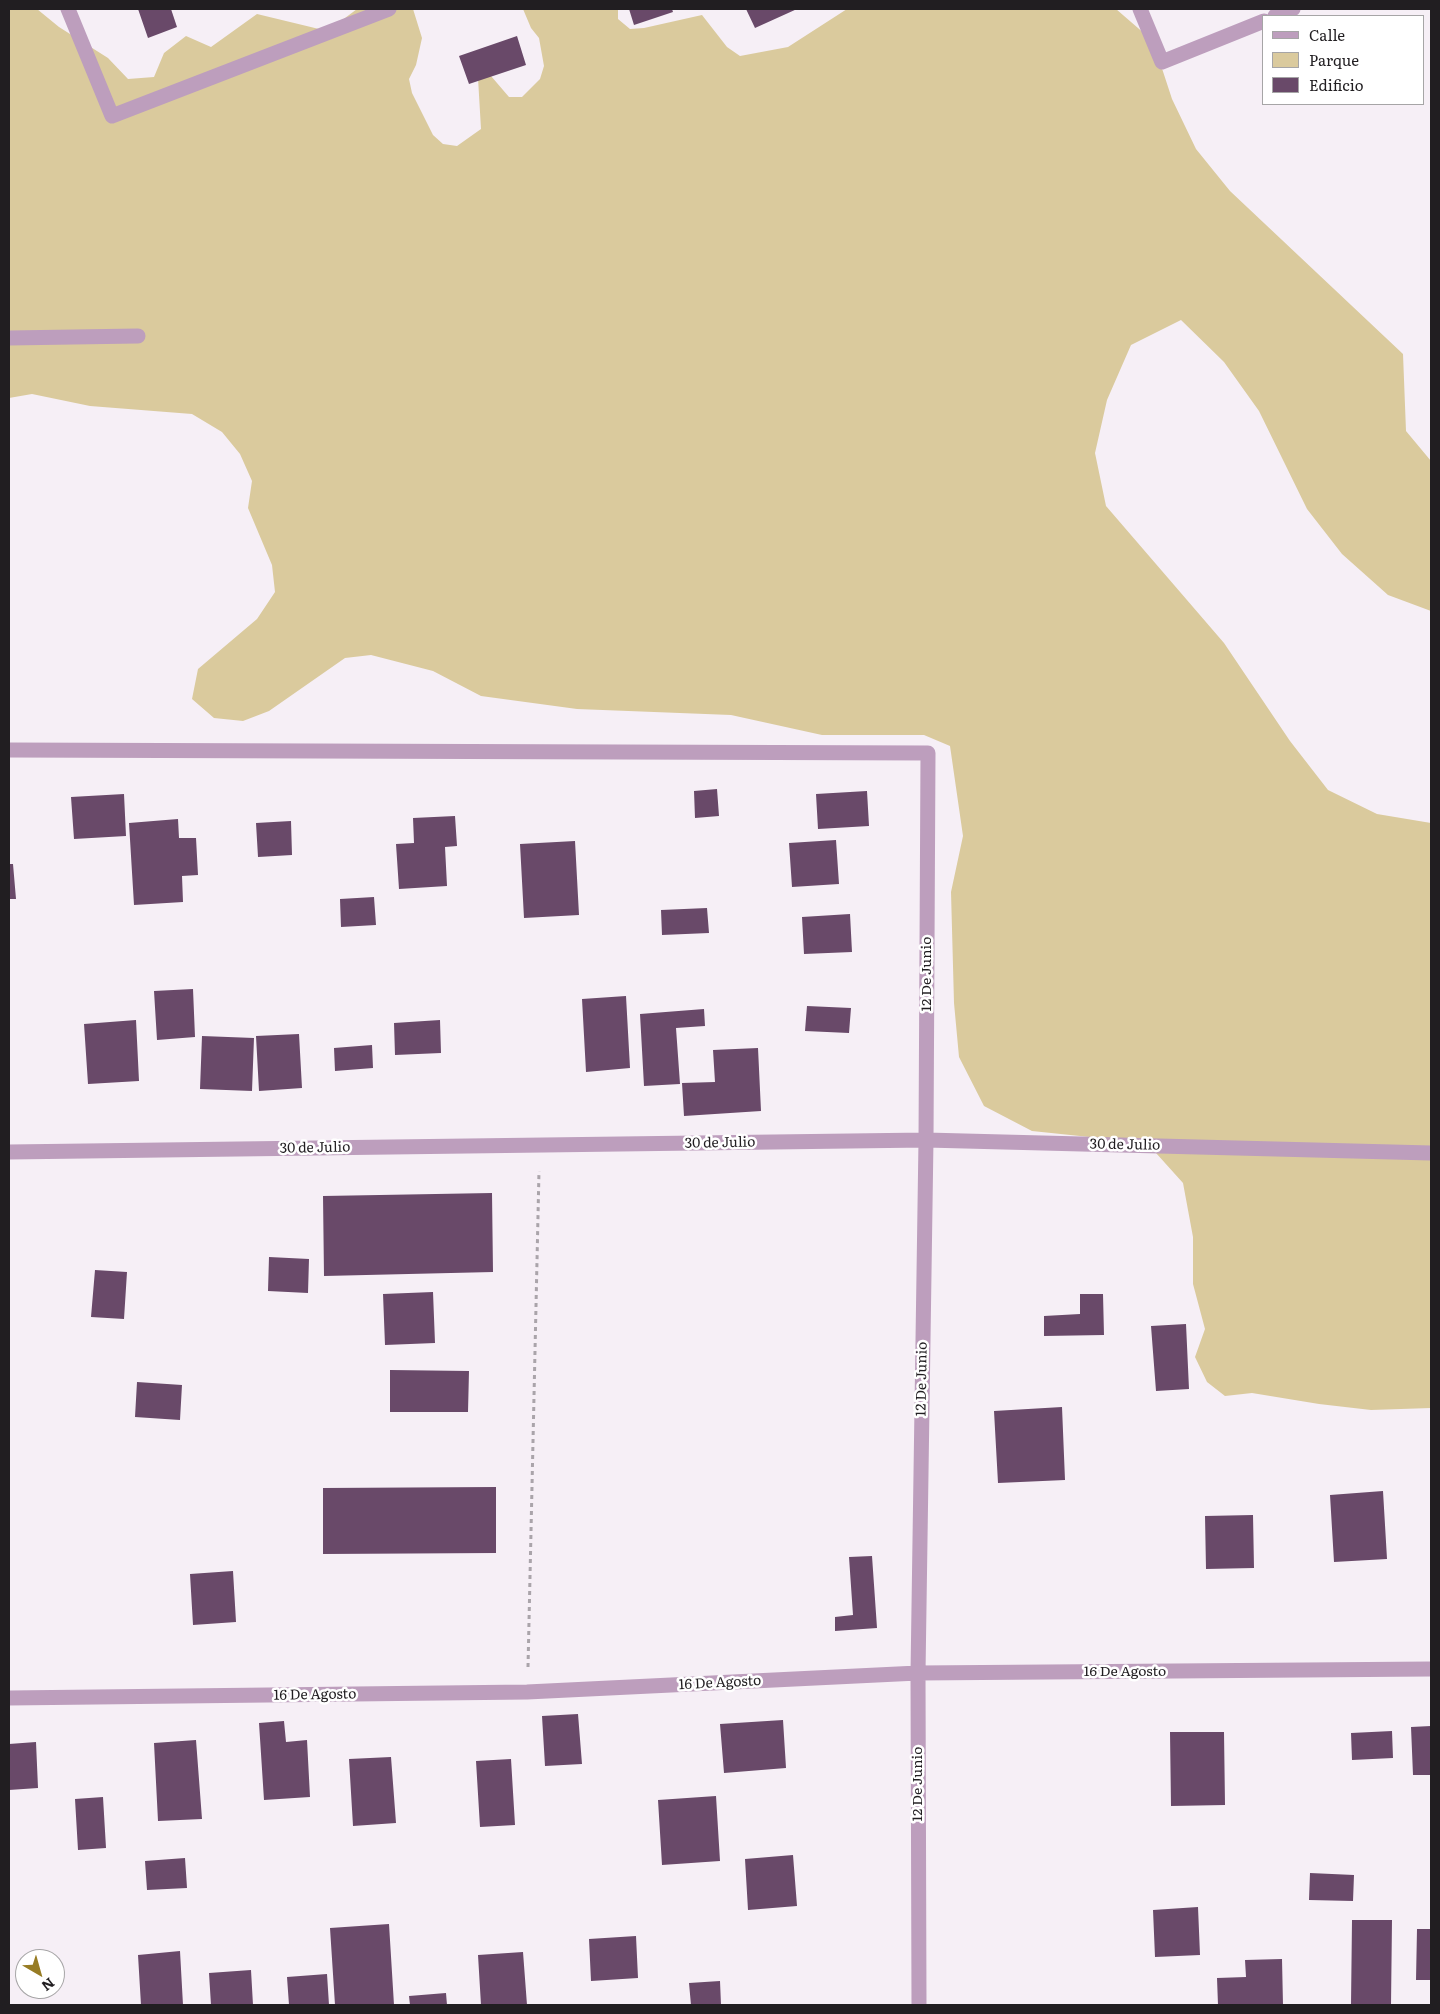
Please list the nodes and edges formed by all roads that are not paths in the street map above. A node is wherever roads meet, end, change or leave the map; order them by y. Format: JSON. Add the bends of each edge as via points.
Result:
{"nodes":[{"id":1,"x":68,"y":9,"type":"edge"},
{"id":2,"x":389,"y":9,"type":"edge"},
{"id":3,"x":1140,"y":9,"type":"edge"},
{"id":4,"x":1293,"y":9,"type":"edge"},
{"id":5,"x":1278,"y":15,"type":"edge"},
{"id":6,"x":1262,"y":22,"type":"edge"},
{"id":7,"x":138,"y":336,"type":"dead end"},
{"id":8,"x":9,"y":338,"type":"edge"},
{"id":9,"x":9,"y":750,"type":"edge"},
{"id":10,"x":926,"y":1140,"type":"junction"},
{"id":11,"x":9,"y":1152,"type":"edge"},
{"id":12,"x":1431,"y":1153,"type":"edge"},
{"id":13,"x":1431,"y":1669,"type":"edge"},
{"id":14,"x":918,"y":1673,"type":"junction"},
{"id":15,"x":9,"y":1698,"type":"edge"},
{"id":16,"x":919,"y":2005,"type":"edge"}],
"edges":[{"from":1,"to":2,"type":"street","via":[[112,116]]},
{"from":3,"to":6,"type":"street","via":[[1162,62]]},
{"from":4,"to":5,"type":"street"},
{"from":7,"to":8,"type":"street"},
{"from":9,"to":10,"type":"street","name":"12 De Junio","via":[[928,753]]},
{"from":10,"to":11,"type":"street","name":"30 de Julio"},
{"from":10,"to":12,"type":"street","name":"30 de Julio"},
{"from":10,"to":14,"type":"street","name":"12 De Junio"},
{"from":13,"to":14,"type":"street","name":"16 De Agosto"},
{"from":14,"to":15,"type":"street","name":"16 De Agosto","via":[[527,1692]]},
{"from":14,"to":16,"type":"street","name":"12 De Junio"}]}
